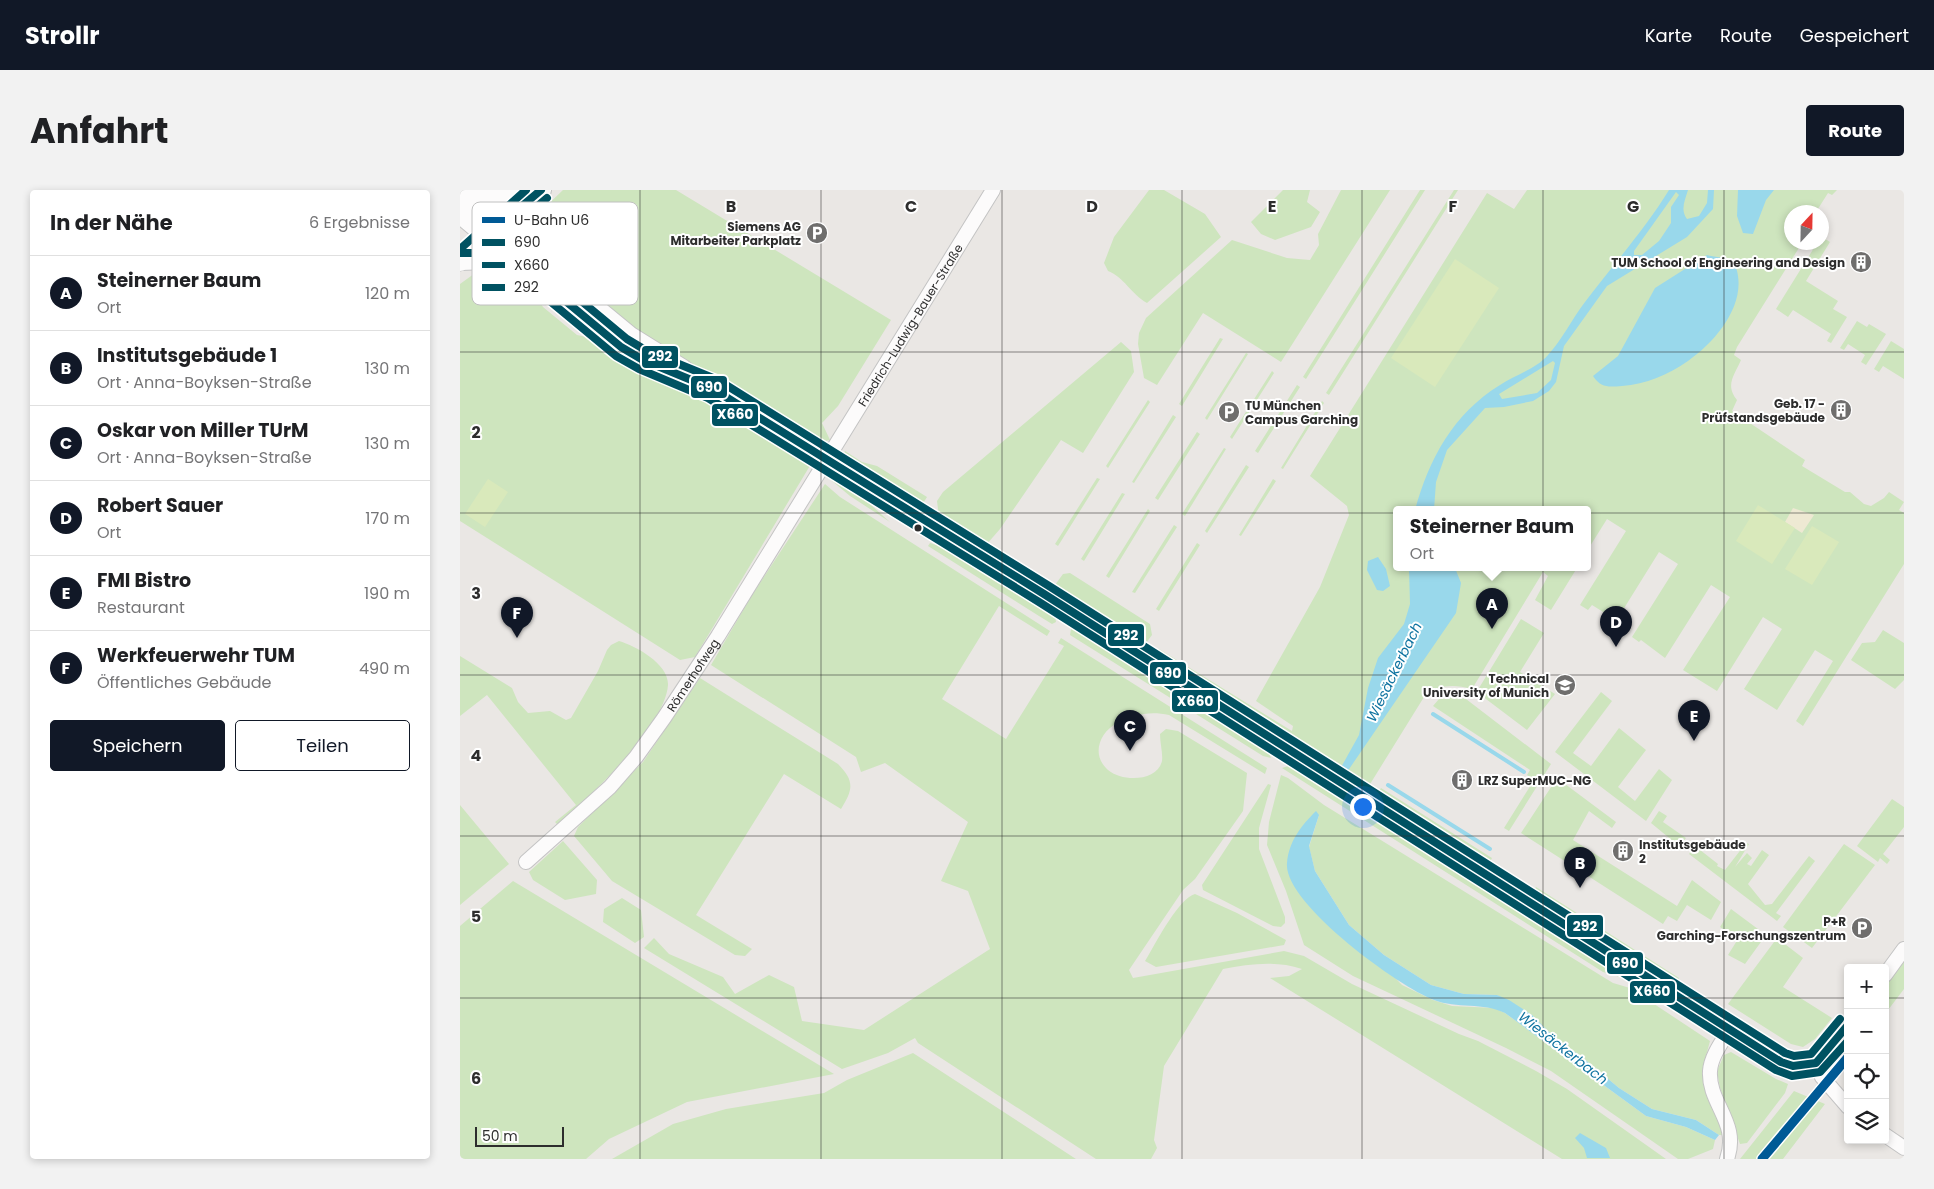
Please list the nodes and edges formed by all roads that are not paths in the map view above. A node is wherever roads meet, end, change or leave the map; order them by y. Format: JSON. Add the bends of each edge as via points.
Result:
{"nodes":[{"id":1,"x":993,"y":190,"type":"edge"},
{"id":2,"x":460,"y":191,"type":"edge"},
{"id":3,"x":539,"y":192,"type":"edge"},
{"id":4,"x":527,"y":202,"type":"edge"},
{"id":5,"x":472,"y":205,"type":"edge"},
{"id":6,"x":460,"y":213,"type":"edge"},
{"id":7,"x":472,"y":219,"type":"edge"},
{"id":8,"x":472,"y":252,"type":"edge"},
{"id":9,"x":460,"y":263,"type":"edge"},
{"id":10,"x":570,"y":305,"type":"edge"},
{"id":11,"x":595,"y":305,"type":"edge"},
{"id":12,"x":712,"y":390,"type":"junction"},
{"id":13,"x":825,"y":460,"type":"junction"},
{"id":14,"x":526,"y":862,"type":"dead end"},
{"id":15,"x":1904,"y":949,"type":"edge"},
{"id":16,"x":1889,"y":970,"type":"edge"},
{"id":17,"x":1730,"y":1030,"type":"junction"},
{"id":18,"x":1844,"y":1030,"type":"edge"},
{"id":19,"x":1816,"y":1063,"type":"junction"},
{"id":20,"x":1844,"y":1102,"type":"edge"},
{"id":21,"x":1889,"y":1138,"type":"edge"},
{"id":22,"x":1904,"y":1148,"type":"edge"},
{"id":23,"x":1727,"y":1159,"type":"edge"}],
"edges":[{"from":1,"to":13,"type":"street","name":"Friedrich-Ludwig-Bauer-Straße"},
{"from":2,"to":3,"type":"main road","via":[[490,198]]},
{"from":2,"to":5,"type":"main road"},
{"from":3,"to":4,"type":"main road"},
{"from":6,"to":7,"type":"main road"},
{"from":8,"to":9,"type":"street"},
{"from":10,"to":12,"type":"street","via":[[621,347]]},
{"from":11,"to":12,"type":"street"},
{"from":12,"to":13,"type":"street"},
{"from":13,"to":14,"type":"street","name":"Römerhofweg","via":[[718,636],[636,757],[610,787]]},
{"from":13,"to":17,"type":"street","via":[[1051,599]]},
{"from":15,"to":16,"type":"street"},
{"from":17,"to":19,"type":"street","via":[[1780,1062],[1793,1066]]},
{"from":17,"to":23,"type":"street","via":[[1714,1057],[1710,1072],[1731,1132]]},
{"from":18,"to":19,"type":"street"},
{"from":19,"to":20,"type":"street","via":[[1822,1077]]},
{"from":21,"to":22,"type":"street"}]}
